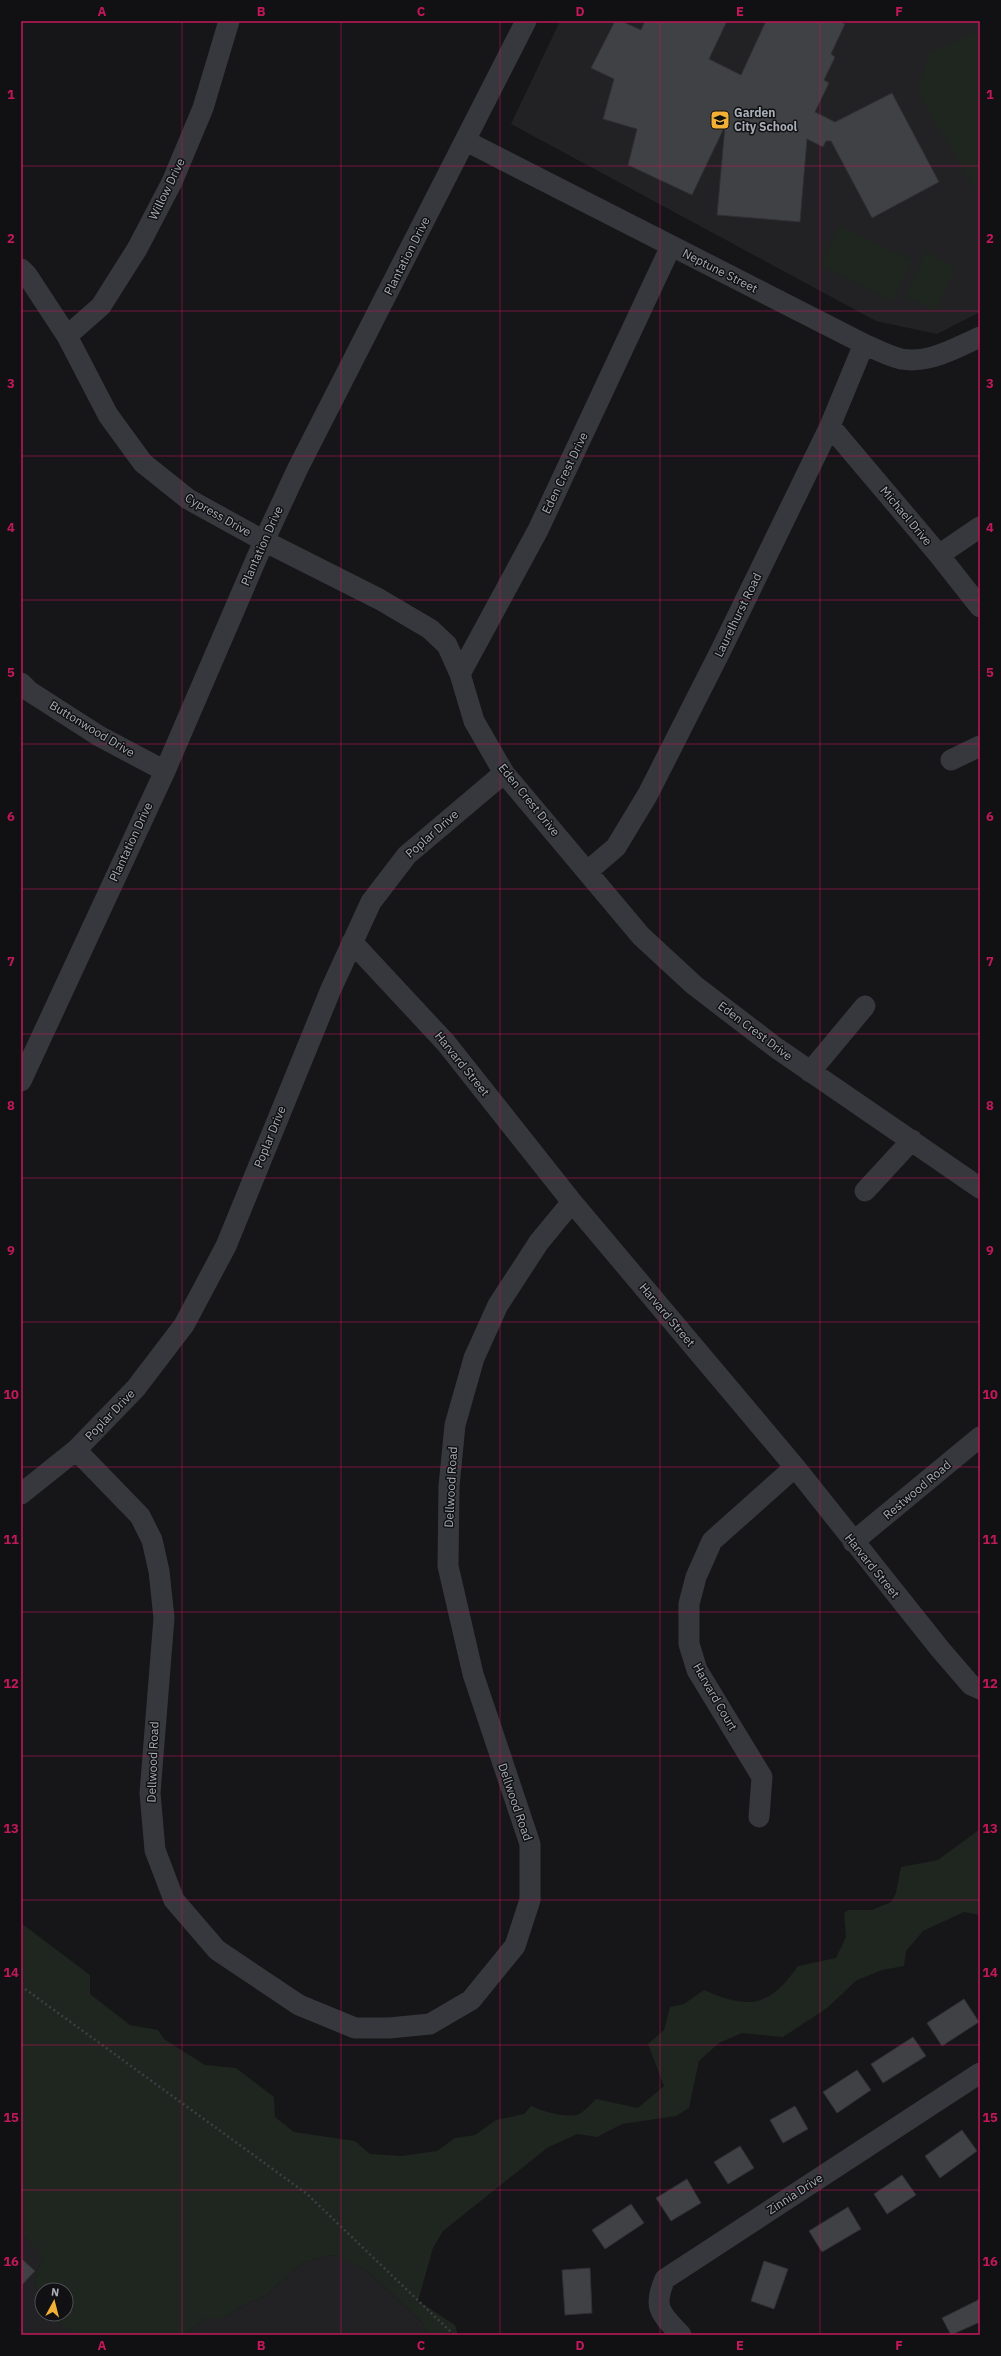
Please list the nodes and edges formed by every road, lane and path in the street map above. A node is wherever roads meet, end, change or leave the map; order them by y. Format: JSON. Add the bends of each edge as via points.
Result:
{"nodes":[{"id":1,"x":229,"y":21,"type":"edge"},
{"id":2,"x":526,"y":21,"type":"edge"},
{"id":3,"x":466,"y":141,"type":"junction"},
{"id":4,"x":672,"y":246,"type":"junction"},
{"id":5,"x":21,"y":269,"type":"edge"},
{"id":6,"x":67,"y":336,"type":"junction"},
{"id":7,"x":980,"y":337,"type":"edge"},
{"id":8,"x":864,"y":344,"type":"junction"},
{"id":9,"x":830,"y":426,"type":"junction"},
{"id":10,"x":980,"y":527,"type":"edge"},
{"id":11,"x":264,"y":541,"type":"junction"},
{"id":12,"x":939,"y":555,"type":"junction"},
{"id":13,"x":980,"y":607,"type":"edge"},
{"id":14,"x":460,"y":674,"type":"junction"},
{"id":15,"x":21,"y":683,"type":"edge"},
{"id":16,"x":980,"y":746,"type":"edge"},
{"id":17,"x":951,"y":760,"type":"dead end"},
{"id":18,"x":165,"y":771,"type":"junction"},
{"id":19,"x":504,"y":773,"type":"junction"},
{"id":20,"x":588,"y":871,"type":"junction"},
{"id":21,"x":352,"y":942,"type":"junction"},
{"id":22,"x":865,"y":1006,"type":"dead end"},
{"id":23,"x":810,"y":1072,"type":"junction"},
{"id":24,"x":21,"y":1081,"type":"edge"},
{"id":25,"x":912,"y":1140,"type":"junction"},
{"id":26,"x":980,"y":1188,"type":"edge"},
{"id":27,"x":865,"y":1191,"type":"dead end"},
{"id":28,"x":572,"y":1202,"type":"junction"},
{"id":29,"x":980,"y":1437,"type":"edge"},
{"id":30,"x":76,"y":1450,"type":"junction"},
{"id":31,"x":795,"y":1467,"type":"junction"},
{"id":32,"x":21,"y":1494,"type":"edge"},
{"id":33,"x":853,"y":1542,"type":"junction"},
{"id":34,"x":980,"y":1689,"type":"edge"},
{"id":35,"x":759,"y":1817,"type":"dead end"},
{"id":36,"x":21,"y":1986,"type":"edge"},
{"id":37,"x":980,"y":2073,"type":"edge"},
{"id":38,"x":454,"y":2335,"type":"edge"},
{"id":39,"x":681,"y":2335,"type":"edge"}],
"edges":[{"from":1,"to":6,"type":"street","name":"Willow Drive","via":[[203,108],[172,182],[137,249],[101,306]]},
{"from":2,"to":3,"type":"street","name":"Plantation Drive"},
{"from":3,"to":4,"type":"street","name":"Neptune Street"},
{"from":3,"to":11,"type":"street","name":"Plantation Drive","via":[[298,468]]},
{"from":4,"to":8,"type":"street","name":"Neptune Street"},
{"from":4,"to":14,"type":"street","name":"Eden Crest Drive","via":[[538,530]]},
{"from":5,"to":6,"type":"street","name":"Cypress Drive"},
{"from":6,"to":11,"type":"street","name":"Cypress Drive","via":[[108,415],[143,463],[188,499]]},
{"from":7,"to":8,"type":"street","name":"Neptune Street","via":[[934,357],[917,361],[900,358]]},
{"from":8,"to":9,"type":"street","name":"Laurelhurst Road"},
{"from":9,"to":12,"type":"street","name":"Michael Drive"},
{"from":9,"to":20,"type":"street","name":"Laurelhurst Road","via":[[648,794],[616,847]]},
{"from":10,"to":12,"type":"street"},
{"from":11,"to":14,"type":"street","name":"Cypress Drive","via":[[379,599],[430,629],[448,645]]},
{"from":11,"to":18,"type":"street","name":"Plantation Drive"},
{"from":12,"to":13,"type":"street","name":"Michael Drive"},
{"from":14,"to":19,"type":"street","name":"Eden Crest Drive","via":[[474,721]]},
{"from":15,"to":18,"type":"street","name":"Buttonwood Drive","via":[[29,691],[99,736]]},
{"from":16,"to":17,"type":"street"},
{"from":18,"to":24,"type":"street","name":"Plantation Drive"},
{"from":19,"to":20,"type":"street","name":"Eden Crest Drive"},
{"from":19,"to":21,"type":"street","name":"Poplar Drive","via":[[407,855],[371,902]]},
{"from":20,"to":23,"type":"street","name":"Eden Crest Drive","via":[[641,936],[694,985]]},
{"from":21,"to":28,"type":"street","name":"Harvard Street","via":[[446,1043]]},
{"from":21,"to":30,"type":"street","name":"Poplar Drive","via":[[226,1246],[184,1325],[136,1388]]},
{"from":22,"to":23,"type":"street"},
{"from":23,"to":25,"type":"street","name":"Eden Crest Drive"},
{"from":25,"to":26,"type":"street","name":"Eden Crest Drive"},
{"from":25,"to":27,"type":"street"},
{"from":28,"to":30,"type":"street","name":"Dellwood Road","via":[[539,1242],[498,1305],[474,1358],[455,1425],[449,1486],[448,1566],[473,1674],[530,1844],[530,1900],[515,1946],[471,2000],[430,2024],[355,2028],[299,2005],[217,1950],[174,1900],[155,1850],[150,1793],[164,1618],[159,1571],[152,1540],[140,1516]]},
{"from":28,"to":31,"type":"street","name":"Harvard Street"},
{"from":29,"to":33,"type":"street","name":"Restwood Road"},
{"from":30,"to":32,"type":"street","name":"Poplar Drive"},
{"from":31,"to":33,"type":"street","name":"Harvard Street"},
{"from":31,"to":35,"type":"street","name":"Harvard Court","via":[[712,1541],[696,1577],[689,1604],[689,1644],[697,1670],[762,1777]]},
{"from":33,"to":34,"type":"street","name":"Harvard Street","via":[[971,1686]]},
{"from":36,"to":38,"type":"path","via":[[307,2194]]},
{"from":37,"to":39,"type":"street","name":"Zinnia Drive","via":[[665,2279],[658,2296],[660,2312]]}]}
